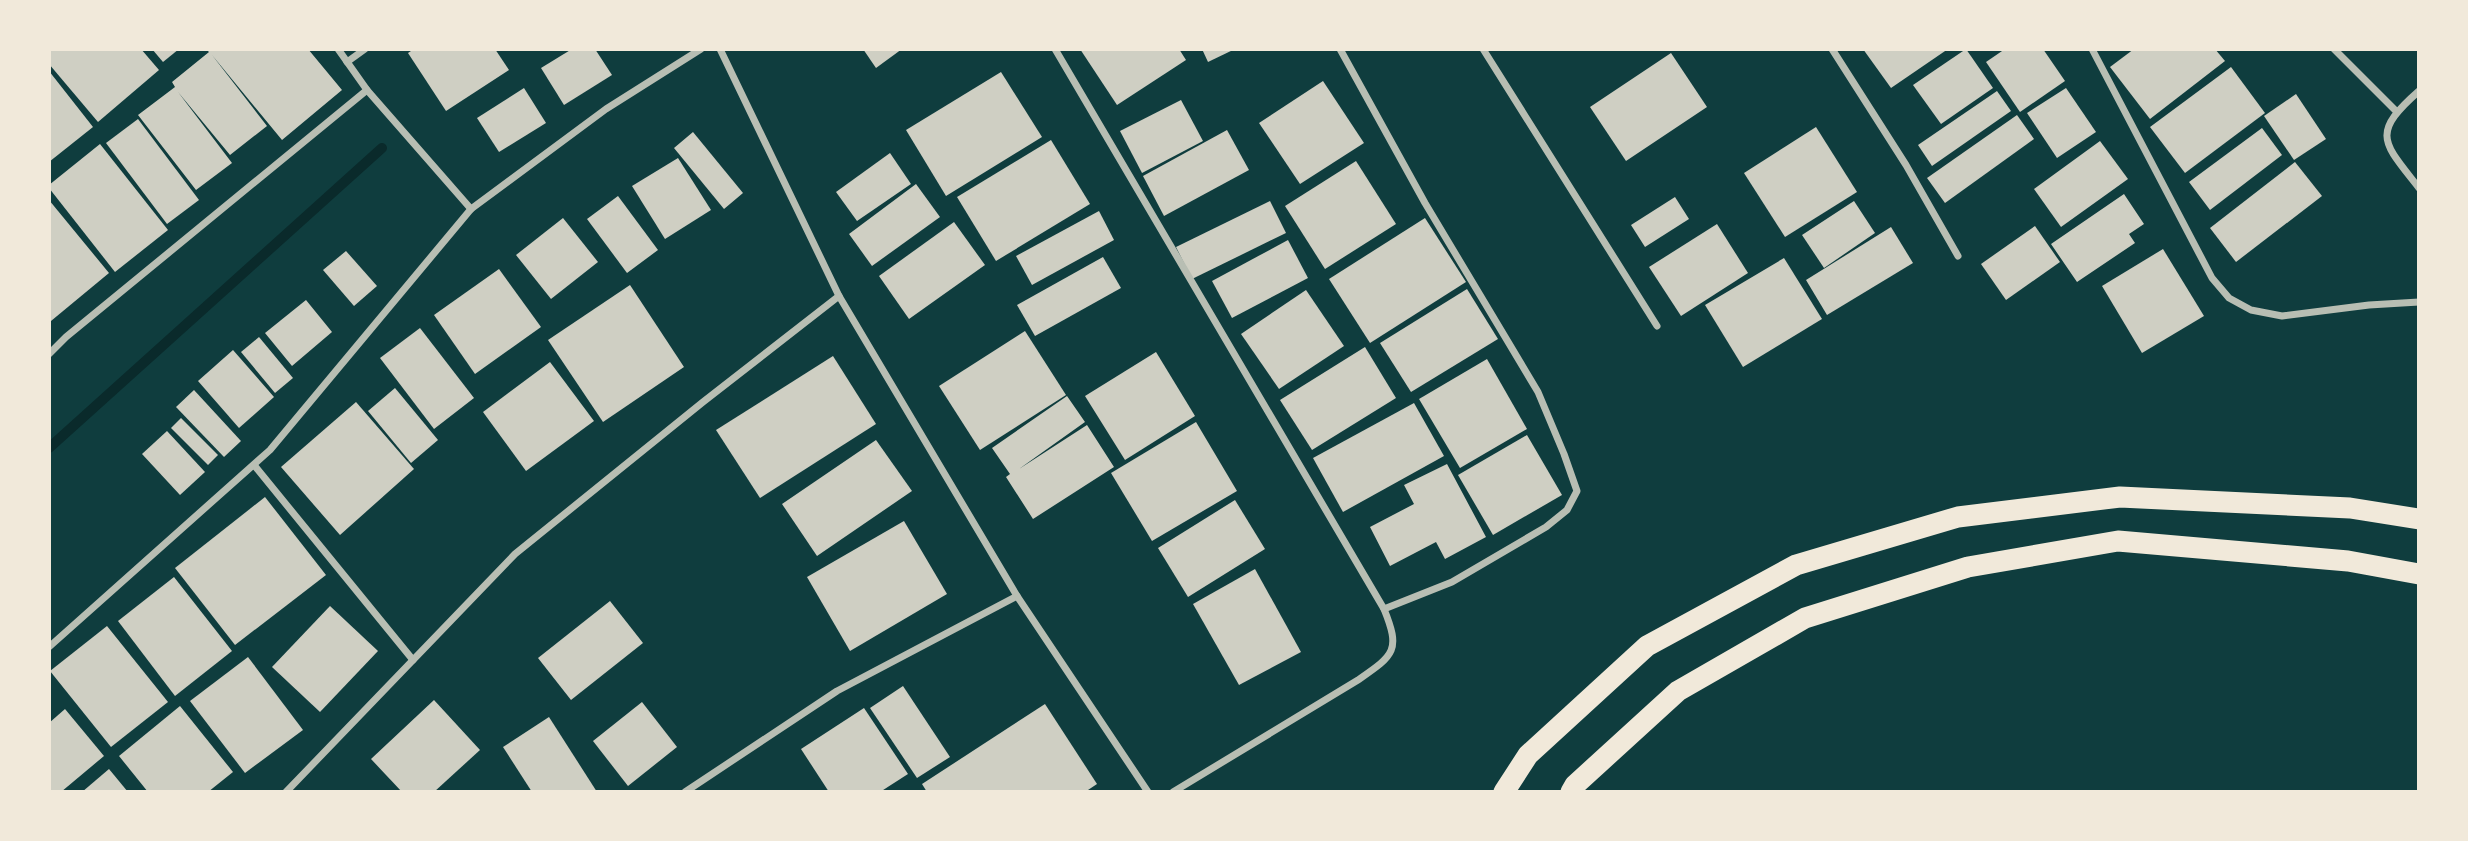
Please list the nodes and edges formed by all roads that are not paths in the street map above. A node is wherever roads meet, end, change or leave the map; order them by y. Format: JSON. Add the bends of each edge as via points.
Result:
{"nodes":[{"id":1,"x":338,"y":49,"type":"edge"},
{"id":2,"x":365,"y":49,"type":"edge"},
{"id":3,"x":701,"y":49,"type":"edge"},
{"id":4,"x":720,"y":49,"type":"edge"},
{"id":5,"x":1055,"y":49,"type":"edge"},
{"id":6,"x":1340,"y":49,"type":"edge"},
{"id":7,"x":1483,"y":49,"type":"edge"},
{"id":8,"x":1832,"y":49,"type":"edge"},
{"id":9,"x":2092,"y":49,"type":"edge"},
{"id":10,"x":2334,"y":49,"type":"edge"},
{"id":11,"x":347,"y":62,"type":"junction"},
{"id":12,"x":367,"y":90,"type":"junction"},
{"id":13,"x":2419,"y":91,"type":"edge"},
{"id":14,"x":2396,"y":111,"type":"junction"},
{"id":15,"x":2419,"y":188,"type":"edge"},
{"id":16,"x":471,"y":209,"type":"junction"},
{"id":17,"x":1958,"y":256,"type":"dead end"},
{"id":18,"x":839,"y":296,"type":"junction"},
{"id":19,"x":2419,"y":302,"type":"edge"},
{"id":20,"x":1657,"y":326,"type":"dead end"},
{"id":21,"x":49,"y":354,"type":"edge"},
{"id":22,"x":254,"y":465,"type":"junction"},
{"id":23,"x":2419,"y":519,"type":"edge"},
{"id":24,"x":2419,"y":574,"type":"edge"},
{"id":25,"x":1017,"y":596,"type":"junction"},
{"id":26,"x":1384,"y":609,"type":"junction"},
{"id":27,"x":49,"y":647,"type":"edge"},
{"id":28,"x":413,"y":660,"type":"junction"},
{"id":29,"x":286,"y":792,"type":"edge"},
{"id":30,"x":685,"y":792,"type":"edge"},
{"id":31,"x":1148,"y":792,"type":"edge"},
{"id":32,"x":1173,"y":792,"type":"edge"},
{"id":33,"x":1504,"y":792,"type":"edge"},
{"id":34,"x":1571,"y":792,"type":"edge"}],
"edges":[{"from":1,"to":11,"type":"street"},
{"from":2,"to":11,"type":"street"},
{"from":3,"to":16,"type":"street","via":[[606,109]]},
{"from":4,"to":18,"type":"street"},
{"from":5,"to":26,"type":"street"},
{"from":6,"to":26,"type":"street","via":[[1538,392],[1577,491],[1567,510],[1546,527],[1452,582]]},
{"from":7,"to":20,"type":"street"},
{"from":8,"to":17,"type":"street"},
{"from":9,"to":19,"type":"street","via":[[2212,278],[2230,298],[2251,310],[2282,316]]},
{"from":10,"to":14,"type":"street"},
{"from":11,"to":12,"type":"street"},
{"from":12,"to":16,"type":"street"},
{"from":12,"to":21,"type":"street"},
{"from":13,"to":14,"type":"street"},
{"from":14,"to":15,"type":"street","via":[[2386,139]]},
{"from":16,"to":22,"type":"street"},
{"from":18,"to":25,"type":"street"},
{"from":18,"to":28,"type":"street","via":[[514,554]]},
{"from":22,"to":27,"type":"street"},
{"from":22,"to":28,"type":"street"},
{"from":23,"to":33,"type":"highway","via":[[2350,508],[2120,496],[1958,517],[1796,565],[1647,646],[1528,755]]},
{"from":24,"to":34,"type":"highway","via":[[2348,561],[2118,541],[1968,567],[1805,618],[1678,691]]},
{"from":25,"to":30,"type":"street","via":[[837,691]]},
{"from":25,"to":31,"type":"street"},
{"from":26,"to":32,"type":"street","via":[[1394,635],[1392,649],[1379,665]]},
{"from":28,"to":29,"type":"street"}]}
